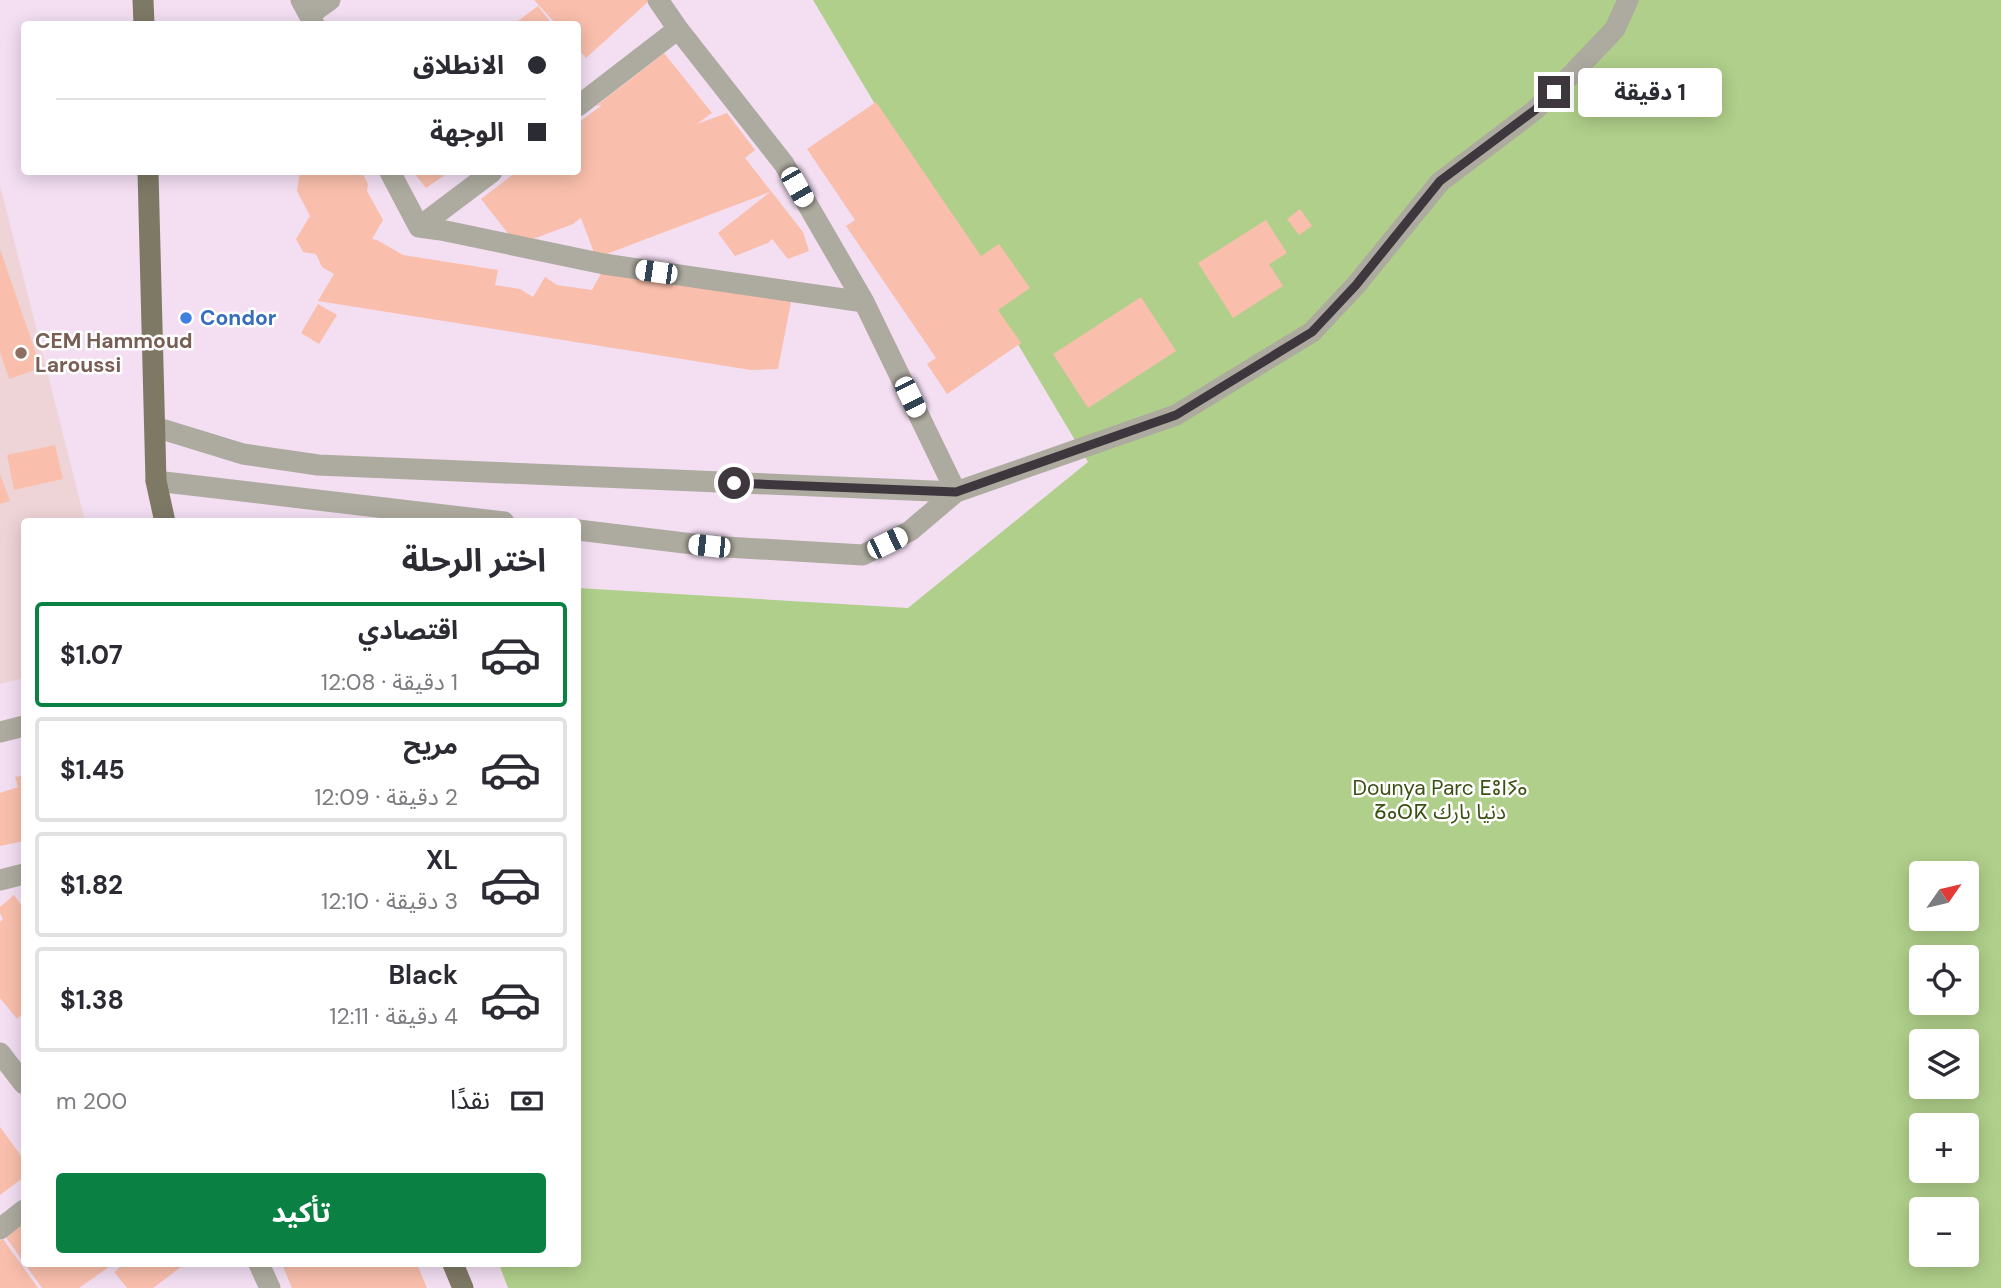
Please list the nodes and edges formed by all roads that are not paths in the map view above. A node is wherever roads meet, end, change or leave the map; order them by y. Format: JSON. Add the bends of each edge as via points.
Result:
{"nodes":[{"id":1,"x":143,"y":0,"type":"edge"},
{"id":2,"x":330,"y":0,"type":"edge"},
{"id":3,"x":658,"y":0,"type":"edge"},
{"id":4,"x":1628,"y":0,"type":"edge"},
{"id":5,"x":308,"y":13,"type":"edge"},
{"id":6,"x":144,"y":21,"type":"edge"},
{"id":7,"x":678,"y":29,"type":"junction"},
{"id":8,"x":581,"y":104,"type":"edge"},
{"id":9,"x":148,"y":175,"type":"edge"},
{"id":10,"x":392,"y":175,"type":"edge"},
{"id":11,"x":488,"y":175,"type":"edge"},
{"id":12,"x":419,"y":227,"type":"junction"},
{"id":13,"x":864,"y":302,"type":"junction"},
{"id":14,"x":155,"y":427,"type":"junction"},
{"id":15,"x":156,"y":481,"type":"junction"},
{"id":16,"x":956,"y":492,"type":"junction"},
{"id":17,"x":164,"y":518,"type":"edge"},
{"id":18,"x":470,"y":518,"type":"edge"},
{"id":19,"x":581,"y":530,"type":"edge"},
{"id":20,"x":21,"y":727,"type":"edge"},
{"id":21,"x":0,"y":732,"type":"edge"},
{"id":22,"x":21,"y":875,"type":"edge"},
{"id":23,"x":0,"y":880,"type":"edge"},
{"id":24,"x":0,"y":1053,"type":"edge"},
{"id":25,"x":21,"y":1080,"type":"edge"},
{"id":26,"x":21,"y":1212,"type":"edge"},
{"id":27,"x":0,"y":1228,"type":"edge"},
{"id":28,"x":260,"y":1267,"type":"edge"},
{"id":29,"x":454,"y":1267,"type":"edge"},
{"id":30,"x":270,"y":1288,"type":"edge"},
{"id":31,"x":463,"y":1288,"type":"edge"}],
"edges":[{"from":1,"to":6,"type":"main road"},
{"from":2,"to":5,"type":"street"},
{"from":3,"to":7,"type":"street"},
{"from":4,"to":16,"type":"street","via":[[1615,29],[1535,110],[1440,181],[1312,332],[1176,415]]},
{"from":7,"to":8,"type":"street"},
{"from":7,"to":13,"type":"street","via":[[784,164]]},
{"from":9,"to":14,"type":"main road"},
{"from":10,"to":12,"type":"street"},
{"from":11,"to":12,"type":"street"},
{"from":12,"to":13,"type":"street","via":[[604,264]]},
{"from":13,"to":16,"type":"street"},
{"from":14,"to":15,"type":"main road"},
{"from":14,"to":16,"type":"street","via":[[243,454],[318,465]]},
{"from":15,"to":17,"type":"main road"},
{"from":15,"to":18,"type":"street"},
{"from":16,"to":19,"type":"street","via":[[911,531],[863,555],[709,546]]},
{"from":20,"to":21,"type":"street"},
{"from":22,"to":23,"type":"street"},
{"from":24,"to":25,"type":"street"},
{"from":26,"to":27,"type":"street"},
{"from":28,"to":30,"type":"street"},
{"from":29,"to":31,"type":"main road"}]}
